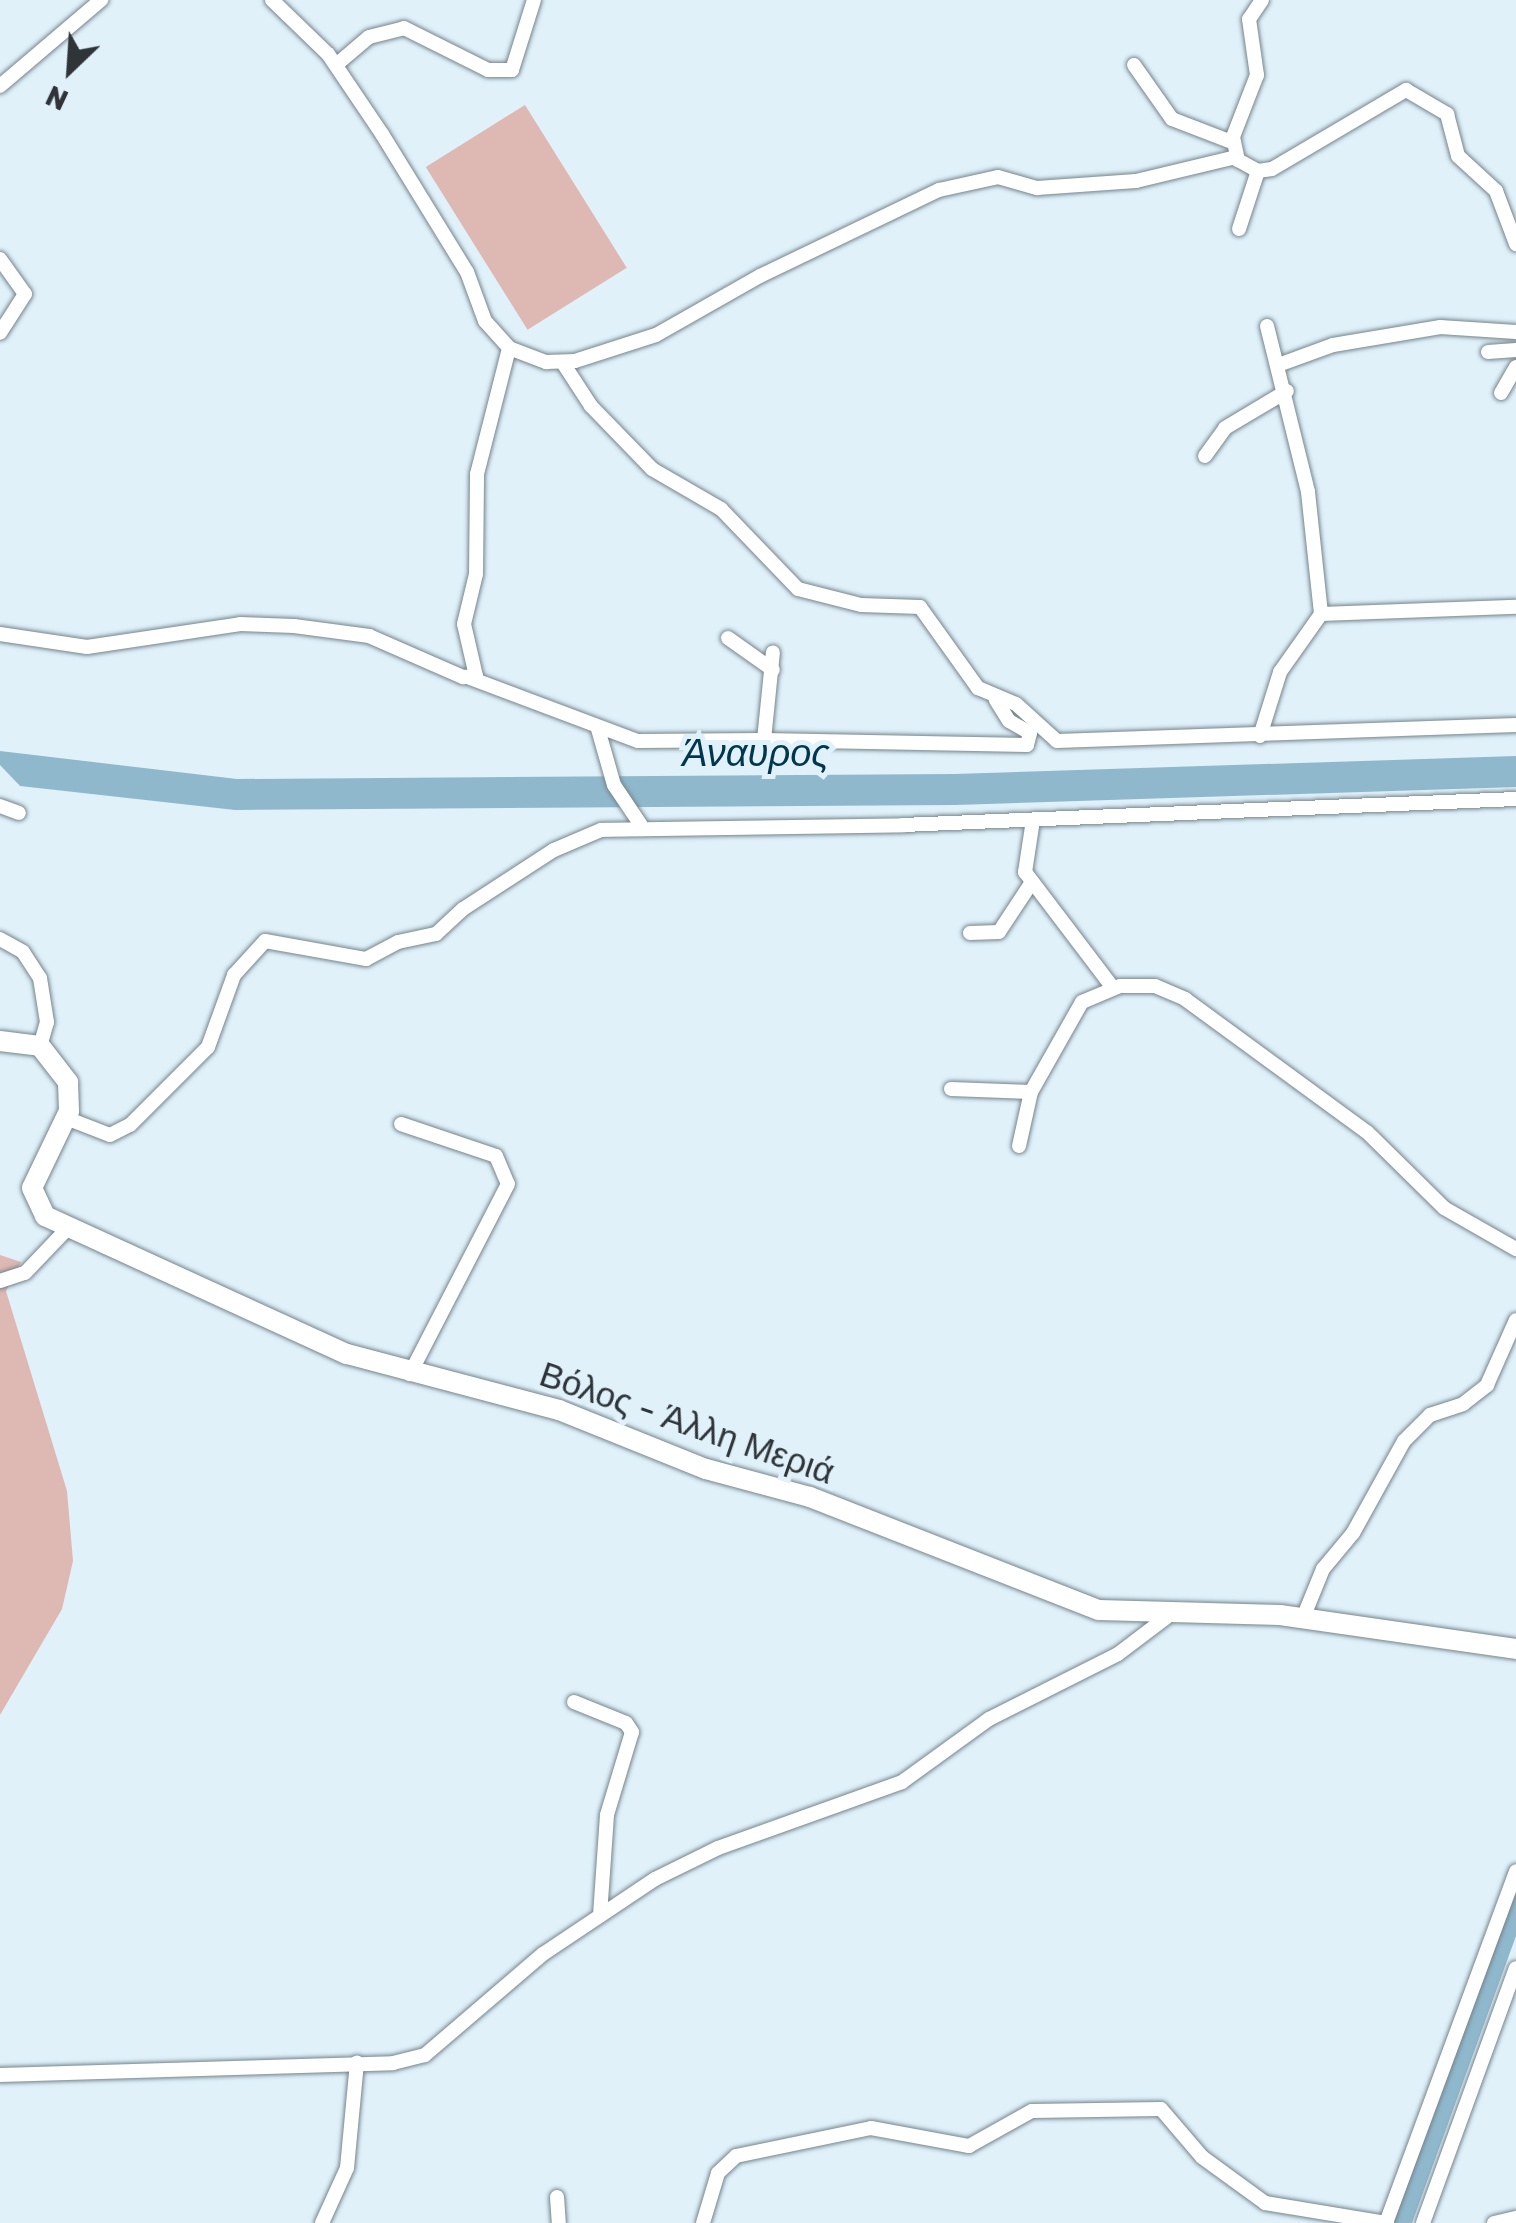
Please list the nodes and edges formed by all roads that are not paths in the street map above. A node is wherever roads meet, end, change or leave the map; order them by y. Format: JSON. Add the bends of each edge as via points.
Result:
{"nodes":[{"id":1,"x":101,"y":0,"type":"edge"},
{"id":2,"x":272,"y":0,"type":"edge"},
{"id":3,"x":534,"y":0,"type":"edge"},
{"id":4,"x":1259,"y":1,"type":"edge"},
{"id":5,"x":336,"y":65,"type":"junction"},
{"id":6,"x":1134,"y":65,"type":"dead end"},
{"id":7,"x":0,"y":86,"type":"edge"},
{"id":8,"x":1234,"y":150,"type":"junction"},
{"id":9,"x":1258,"y":171,"type":"junction"},
{"id":10,"x":1239,"y":229,"type":"dead end"},
{"id":11,"x":1516,"y":244,"type":"edge"},
{"id":12,"x":0,"y":259,"type":"edge"},
{"id":13,"x":1267,"y":326,"type":"dead end"},
{"id":14,"x":1516,"y":332,"type":"edge"},
{"id":15,"x":0,"y":333,"type":"edge"},
{"id":16,"x":509,"y":348,"type":"junction"},
{"id":17,"x":1516,"y":350,"type":"edge"},
{"id":18,"x":1488,"y":352,"type":"dead end"},
{"id":19,"x":563,"y":362,"type":"junction"},
{"id":20,"x":1280,"y":364,"type":"junction"},
{"id":21,"x":1516,"y":367,"type":"edge"},
{"id":22,"x":1287,"y":391,"type":"junction"},
{"id":23,"x":1501,"y":392,"type":"dead end"},
{"id":24,"x":1205,"y":456,"type":"dead end"},
{"id":25,"x":1516,"y":607,"type":"edge"},
{"id":26,"x":1320,"y":614,"type":"junction"},
{"id":27,"x":0,"y":634,"type":"edge"},
{"id":28,"x":728,"y":638,"type":"dead end"},
{"id":29,"x":773,"y":652,"type":"dead end"},
{"id":30,"x":773,"y":670,"type":"junction"},
{"id":31,"x":470,"y":678,"type":"junction"},
{"id":32,"x":996,"y":700,"type":"junction"},
{"id":33,"x":1516,"y":725,"type":"edge"},
{"id":34,"x":598,"y":729,"type":"junction"},
{"id":35,"x":1260,"y":736,"type":"junction"},
{"id":36,"x":764,"y":740,"type":"junction"},
{"id":37,"x":1516,"y":800,"type":"edge"},
{"id":38,"x":0,"y":806,"type":"edge"},
{"id":39,"x":20,"y":813,"type":"dead end"},
{"id":40,"x":1033,"y":820,"type":"junction"},
{"id":41,"x":641,"y":825,"type":"junction"},
{"id":42,"x":1032,"y":882,"type":"junction"},
{"id":43,"x":970,"y":932,"type":"dead end"},
{"id":44,"x":0,"y":939,"type":"edge"},
{"id":45,"x":1113,"y":988,"type":"junction"},
{"id":46,"x":0,"y":1041,"type":"edge"},
{"id":47,"x":40,"y":1046,"type":"junction"},
{"id":48,"x":951,"y":1089,"type":"dead end"},
{"id":49,"x":1031,"y":1092,"type":"junction"},
{"id":50,"x":66,"y":1118,"type":"junction"},
{"id":51,"x":401,"y":1124,"type":"dead end"},
{"id":52,"x":1019,"y":1146,"type":"dead end"},
{"id":53,"x":67,"y":1229,"type":"junction"},
{"id":54,"x":1516,"y":1249,"type":"edge"},
{"id":55,"x":0,"y":1282,"type":"edge"},
{"id":56,"x":1516,"y":1320,"type":"edge"},
{"id":57,"x":410,"y":1374,"type":"junction"},
{"id":58,"x":1167,"y":1617,"type":"junction"},
{"id":59,"x":1304,"y":1618,"type":"junction"},
{"id":60,"x":1516,"y":1649,"type":"edge"},
{"id":61,"x":574,"y":1702,"type":"dead end"},
{"id":62,"x":1516,"y":1871,"type":"edge"},
{"id":63,"x":600,"y":1916,"type":"junction"},
{"id":64,"x":1516,"y":1968,"type":"edge"},
{"id":65,"x":357,"y":2062,"type":"junction"},
{"id":66,"x":0,"y":2075,"type":"edge"},
{"id":67,"x":557,"y":2197,"type":"dead end"},
{"id":68,"x":1516,"y":2218,"type":"edge"},
{"id":69,"x":322,"y":2223,"type":"edge"},
{"id":70,"x":559,"y":2223,"type":"edge"},
{"id":71,"x":702,"y":2223,"type":"edge"},
{"id":72,"x":1386,"y":2223,"type":"edge"},
{"id":73,"x":1423,"y":2223,"type":"edge"},
{"id":74,"x":1494,"y":2223,"type":"edge"}],
"edges":[{"from":1,"to":7,"type":"street"},
{"from":2,"to":5,"type":"street"},
{"from":3,"to":5,"type":"street","via":[[512,70],[488,70],[404,28],[380,31]]},
{"from":4,"to":8,"type":"street","via":[[1248,28],[1257,75]]},
{"from":5,"to":16,"type":"street","via":[[468,272],[485,321]]},
{"from":6,"to":8,"type":"street","via":[[1172,119]]},
{"from":8,"to":9,"type":"street"},
{"from":8,"to":19,"type":"street","via":[[1136,181],[1037,188],[998,177],[938,190],[656,334]]},
{"from":9,"to":10,"type":"street"},
{"from":9,"to":11,"type":"street","via":[[1406,90],[1447,114],[1458,156],[1496,190]]},
{"from":12,"to":15,"type":"street","via":[[24,294]]},
{"from":13,"to":20,"type":"street"},
{"from":14,"to":20,"type":"street","via":[[1440,328],[1333,345]]},
{"from":16,"to":19,"type":"street"},
{"from":16,"to":31,"type":"street","via":[[477,474],[476,574],[464,624],[478,668]]},
{"from":17,"to":18,"type":"street"},
{"from":19,"to":32,"type":"street","via":[[591,406],[652,469],[720,508],[792,585],[861,605],[920,607],[978,688]]},
{"from":20,"to":22,"type":"street"},
{"from":21,"to":23,"type":"street"},
{"from":22,"to":24,"type":"street","via":[[1225,428]]},
{"from":22,"to":26,"type":"street","via":[[1316,538]]},
{"from":25,"to":26,"type":"street"},
{"from":26,"to":35,"type":"street","via":[[1280,672]]},
{"from":27,"to":31,"type":"street","via":[[87,647],[240,624],[332,629],[369,636]]},
{"from":28,"to":30,"type":"street"},
{"from":29,"to":30,"type":"street"},
{"from":30,"to":36,"type":"street"},
{"from":31,"to":34,"type":"street"},
{"from":32,"to":35,"type":"street","via":[[1016,704],[1042,732],[1069,744]]},
{"from":32,"to":36,"type":"street","via":[[1009,721],[1030,733],[1027,745]]},
{"from":33,"to":35,"type":"street"},
{"from":34,"to":36,"type":"street","via":[[648,742]]},
{"from":34,"to":41,"type":"street","via":[[605,762]]},
{"from":37,"to":40,"type":"street"},
{"from":38,"to":39,"type":"street"},
{"from":40,"to":41,"type":"street"},
{"from":40,"to":42,"type":"street","via":[[1023,861]]},
{"from":41,"to":50,"type":"street","via":[[568,842],[463,909],[436,934],[398,942],[366,960],[265,941],[234,975],[208,1047],[130,1125],[110,1135]]},
{"from":42,"to":43,"type":"street","via":[[999,932]]},
{"from":42,"to":45,"type":"street"},
{"from":44,"to":47,"type":"street","via":[[23,952],[40,978],[46,1022]]},
{"from":45,"to":49,"type":"street","via":[[1080,1005]]},
{"from":45,"to":54,"type":"street","via":[[1146,984],[1185,1000],[1367,1132],[1444,1208]]},
{"from":46,"to":47,"type":"main road"},
{"from":47,"to":50,"type":"main road","name":"Βόλος - Άλλη Μεριά","via":[[66,1075]]},
{"from":48,"to":49,"type":"street"},
{"from":49,"to":52,"type":"street"},
{"from":50,"to":53,"type":"main road","name":"Βόλος - Άλλη Μεριά","via":[[32,1196],[44,1216]]},
{"from":51,"to":57,"type":"street","via":[[490,1152],[503,1161],[508,1184]]},
{"from":53,"to":55,"type":"street","via":[[25,1273]]},
{"from":53,"to":57,"type":"main road","name":"Βόλος - Άλλη Μεριά","via":[[324,1345]]},
{"from":56,"to":59,"type":"street","via":[[1487,1385],[1463,1404],[1430,1416],[1404,1441],[1353,1533],[1323,1569]]},
{"from":57,"to":58,"type":"main road","name":"Βόλος - Άλλη Μεριά","via":[[558,1410],[706,1469],[810,1497],[1062,1600]]},
{"from":58,"to":59,"type":"main road","name":"Βόλος - Άλλη Μεριά"},
{"from":58,"to":63,"type":"street","via":[[1118,1654],[990,1719],[902,1782],[688,1861]]},
{"from":59,"to":60,"type":"main road","name":"Βόλος - Άλλη Μεριά"},
{"from":61,"to":63,"type":"street","via":[[618,1719],[632,1732],[607,1815]]},
{"from":62,"to":72,"type":"street"},
{"from":63,"to":65,"type":"street","via":[[543,1954],[433,2052]]},
{"from":64,"to":73,"type":"street"},
{"from":65,"to":66,"type":"street"},
{"from":65,"to":69,"type":"street","via":[[348,2168]]},
{"from":67,"to":70,"type":"street"},
{"from":68,"to":74,"type":"street"},
{"from":71,"to":72,"type":"street","via":[[718,2173],[736,2156],[881,2128],[969,2146],[1037,2110],[1160,2109],[1202,2157],[1265,2203]]}]}
